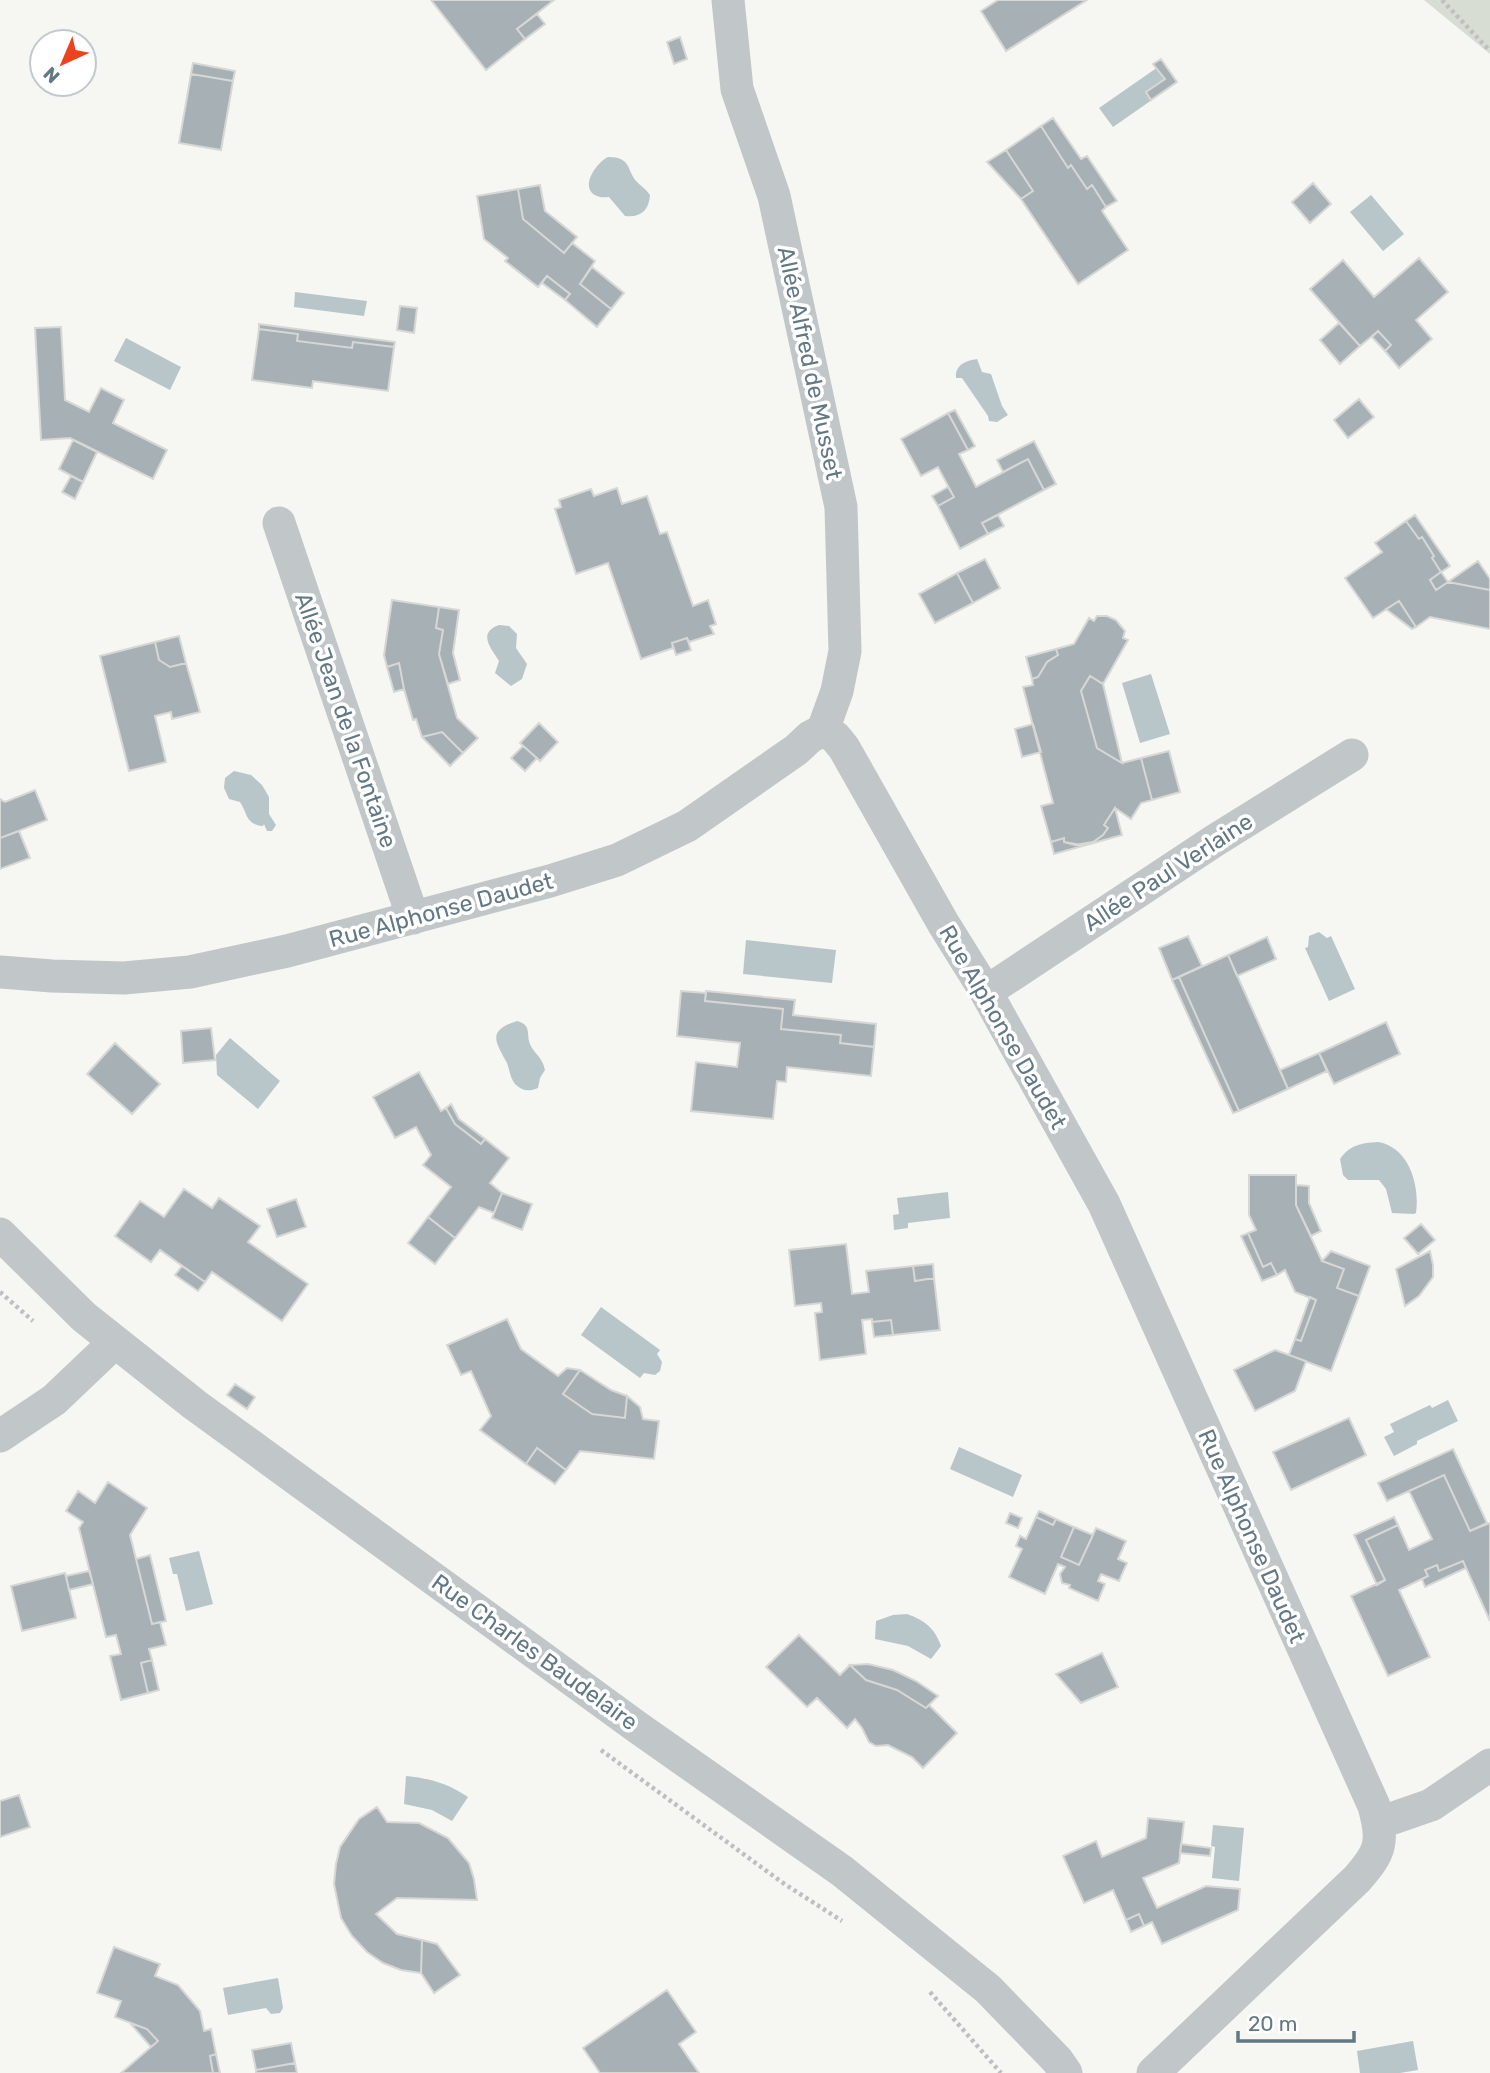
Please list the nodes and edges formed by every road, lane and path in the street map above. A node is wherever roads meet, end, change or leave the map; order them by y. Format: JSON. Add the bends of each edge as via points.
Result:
{"nodes":[{"id":1,"x":729,"y":0,"type":"edge"},
{"id":2,"x":1442,"y":0,"type":"edge"},
{"id":3,"x":1490,"y":51,"type":"edge"},
{"id":4,"x":279,"y":523,"type":"dead end"},
{"id":5,"x":823,"y":730,"type":"junction"},
{"id":6,"x":1352,"y":755,"type":"dead end"},
{"id":7,"x":412,"y":918,"type":"junction"},
{"id":8,"x":0,"y":972,"type":"edge"},
{"id":9,"x":986,"y":992,"type":"junction"},
{"id":10,"x":0,"y":1234,"type":"edge"},
{"id":11,"x":115,"y":1342,"type":"junction"},
{"id":12,"x":0,"y":1436,"type":"edge"},
{"id":13,"x":1490,"y":1765,"type":"edge"},
{"id":14,"x":1379,"y":1823,"type":"junction"},
{"id":15,"x":1066,"y":2073,"type":"edge"},
{"id":16,"x":1153,"y":2073,"type":"edge"}],
"edges":[{"from":1,"to":5,"type":"street","name":"Allée Alfred de Musset","via":[[737,89],[774,196],[841,507],[845,651]]},
{"from":2,"to":3,"type":"path"},
{"from":4,"to":7,"type":"street","name":"Allée Jean de la Fontaine"},
{"from":5,"to":7,"type":"street","name":"Rue Alphonse Daudet","via":[[687,826],[617,860]]},
{"from":5,"to":9,"type":"street","name":"Rue Alphonse Daudet","via":[[844,748]]},
{"from":6,"to":9,"type":"street","name":"Allée Paul Verlaine"},
{"from":7,"to":8,"type":"street","name":"Rue Alphonse Daudet","via":[[190,972],[124,978]]},
{"from":9,"to":14,"type":"street","name":"Rue Alphonse Daudet","via":[[1104,1204]]},
{"from":10,"to":11,"type":"street","name":"Rue Charles Baudelaire"},
{"from":11,"to":12,"type":"street","via":[[54,1400]]},
{"from":11,"to":15,"type":"street","name":"Rue Charles Baudelaire","via":[[626,1719],[842,1871],[988,1989]]},
{"from":13,"to":14,"type":"street","via":[[1432,1805]]},
{"from":14,"to":16,"type":"street","name":"Rue Alphonse Daudet","via":[[1381,1839],[1375,1859],[1357,1879]]}]}
